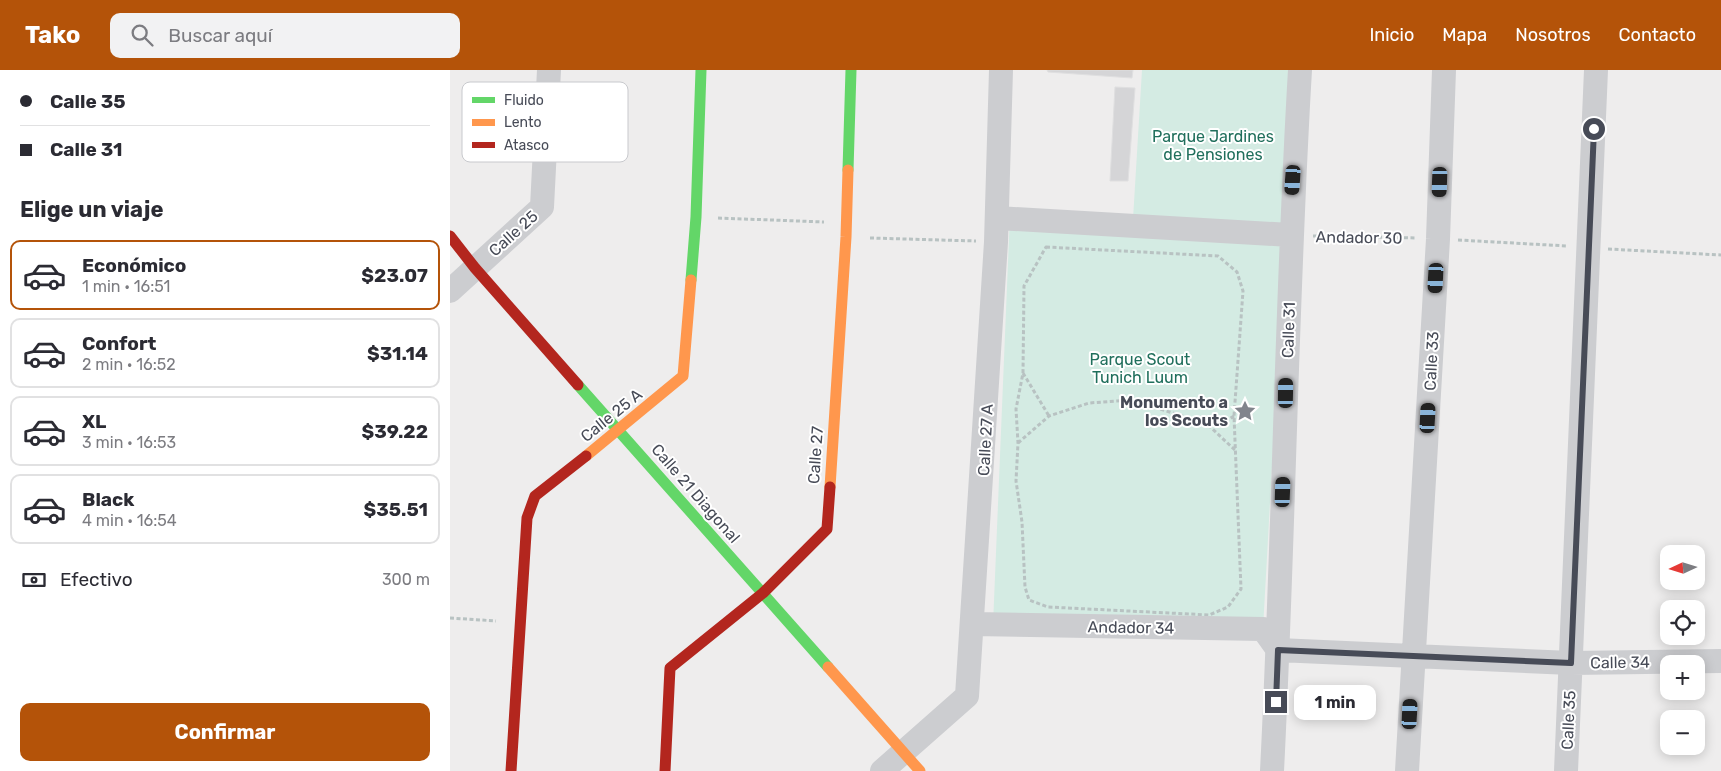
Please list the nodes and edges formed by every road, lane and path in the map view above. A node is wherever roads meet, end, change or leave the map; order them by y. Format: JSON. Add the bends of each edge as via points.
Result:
{"nodes":[{"id":1,"x":701,"y":70,"type":"edge"},
{"id":2,"x":851,"y":70,"type":"edge"},
{"id":3,"x":1001,"y":70,"type":"edge"},
{"id":4,"x":1300,"y":70,"type":"edge"},
{"id":5,"x":1444,"y":70,"type":"edge"},
{"id":6,"x":1596,"y":70,"type":"edge"},
{"id":7,"x":544,"y":162,"type":"edge"},
{"id":8,"x":696,"y":217,"type":"junction"},
{"id":9,"x":997,"y":218,"type":"junction"},
{"id":10,"x":847,"y":223,"type":"junction"},
{"id":11,"x":1290,"y":235,"type":"junction"},
{"id":12,"x":450,"y":236,"type":"edge"},
{"id":13,"x":846,"y":237,"type":"junction"},
{"id":14,"x":1438,"y":238,"type":"junction"},
{"id":15,"x":996,"y":242,"type":"junction"},
{"id":16,"x":1589,"y":248,"type":"junction"},
{"id":17,"x":1721,"y":255,"type":"edge"},
{"id":18,"x":476,"y":268,"type":"junction"},
{"id":19,"x":450,"y":291,"type":"edge"},
{"id":20,"x":1023,"y":372,"type":"junction"},
{"id":21,"x":1049,"y":416,"type":"junction"},
{"id":22,"x":1234,"y":416,"type":"junction"},
{"id":23,"x":1206,"y":423,"type":"junction"},
{"id":24,"x":619,"y":431,"type":"junction"},
{"id":25,"x":1018,"y":443,"type":"junction"},
{"id":26,"x":1237,"y":451,"type":"junction"},
{"id":27,"x":762,"y":593,"type":"junction"},
{"id":28,"x":450,"y":618,"type":"edge"},
{"id":29,"x":519,"y":622,"type":"junction"},
{"id":30,"x":974,"y":624,"type":"junction"},
{"id":31,"x":1278,"y":650,"type":"junction"},
{"id":32,"x":1414,"y":658,"type":"junction"},
{"id":33,"x":1721,"y":661,"type":"edge"},
{"id":34,"x":1571,"y":663,"type":"junction"},
{"id":35,"x":904,"y":752,"type":"junction"},
{"id":36,"x":511,"y":771,"type":"edge"},
{"id":37,"x":665,"y":771,"type":"edge"},
{"id":38,"x":882,"y":771,"type":"edge"},
{"id":39,"x":920,"y":771,"type":"edge"},
{"id":40,"x":1272,"y":771,"type":"edge"},
{"id":41,"x":1407,"y":771,"type":"edge"},
{"id":42,"x":1566,"y":771,"type":"edge"}],
"edges":[{"from":1,"to":8,"type":"street","name":"Calle 25 A"},
{"from":2,"to":10,"type":"street","name":"Calle 27"},
{"from":3,"to":9,"type":"street","name":"Calle 27 A"},
{"from":4,"to":11,"type":"street","name":"Calle 31"},
{"from":5,"to":14,"type":"street","name":"Calle 33"},
{"from":6,"to":16,"type":"street","name":"Calle 35"},
{"from":7,"to":18,"type":"street","name":"Calle 25","via":[[542,207]]},
{"from":8,"to":10,"type":"path"},
{"from":8,"to":24,"type":"street","name":"Calle 25 A","via":[[683,376]]},
{"from":9,"to":11,"type":"street"},
{"from":9,"to":15,"type":"street","name":"Calle 27 A"},
{"from":10,"to":13,"type":"street","name":"Calle 27"},
{"from":11,"to":14,"type":"path","name":"Andador 30"},
{"from":11,"to":31,"type":"street","name":"Calle 31"},
{"from":12,"to":18,"type":"street","name":"Calle 21 Diagonal"},
{"from":13,"to":15,"type":"path"},
{"from":13,"to":27,"type":"street","name":"Calle 27","via":[[827,529]]},
{"from":14,"to":16,"type":"path","name":"Andador 30"},
{"from":14,"to":32,"type":"street","name":"Calle 33"},
{"from":15,"to":30,"type":"street","name":"Calle 27 A"},
{"from":16,"to":17,"type":"path","name":"Andador 30"},
{"from":16,"to":34,"type":"street","name":"Calle 35"},
{"from":18,"to":19,"type":"street","name":"Calle 25"},
{"from":18,"to":24,"type":"street","name":"Calle 21 Diagonal"},
{"from":20,"to":21,"type":"path"},
{"from":20,"to":22,"type":"path","via":[[1024,286],[1046,247],[1218,256],[1237,272],[1243,291]]},
{"from":20,"to":25,"type":"path","via":[[1016,409]]},
{"from":21,"to":23,"type":"path","via":[[1089,403],[1130,400]]},
{"from":21,"to":25,"type":"path"},
{"from":22,"to":23,"type":"path","via":[[1226,421]]},
{"from":22,"to":26,"type":"path"},
{"from":23,"to":26,"type":"path"},
{"from":24,"to":27,"type":"street","name":"Calle 21 Diagonal"},
{"from":24,"to":29,"type":"street","name":"Calle 25 A","via":[[535,496],[527,518]]},
{"from":25,"to":26,"type":"path","via":[[1016,481],[1022,522],[1025,587],[1029,600],[1048,607],[1200,615],[1228,607],[1241,589]]},
{"from":27,"to":35,"type":"street","name":"Calle 21 Diagonal"},
{"from":27,"to":37,"type":"street","name":"Calle 27","via":[[670,668]]},
{"from":28,"to":29,"type":"path"},
{"from":29,"to":36,"type":"street","name":"Calle 25 A"},
{"from":30,"to":31,"type":"street","name":"Andador 34","via":[[1263,629]]},
{"from":30,"to":35,"type":"street","name":"Calle 27 A","via":[[967,696]]},
{"from":31,"to":32,"type":"street","name":"Calle 34"},
{"from":31,"to":40,"type":"street","name":"Calle 31"},
{"from":32,"to":34,"type":"street","name":"Calle 34"},
{"from":32,"to":41,"type":"street","name":"Calle 33"},
{"from":33,"to":34,"type":"street","name":"Calle 34"},
{"from":34,"to":42,"type":"street","name":"Calle 35"},
{"from":35,"to":38,"type":"street","name":"Calle 27 A"},
{"from":35,"to":39,"type":"street","name":"Calle 21 Diagonal"}]}
